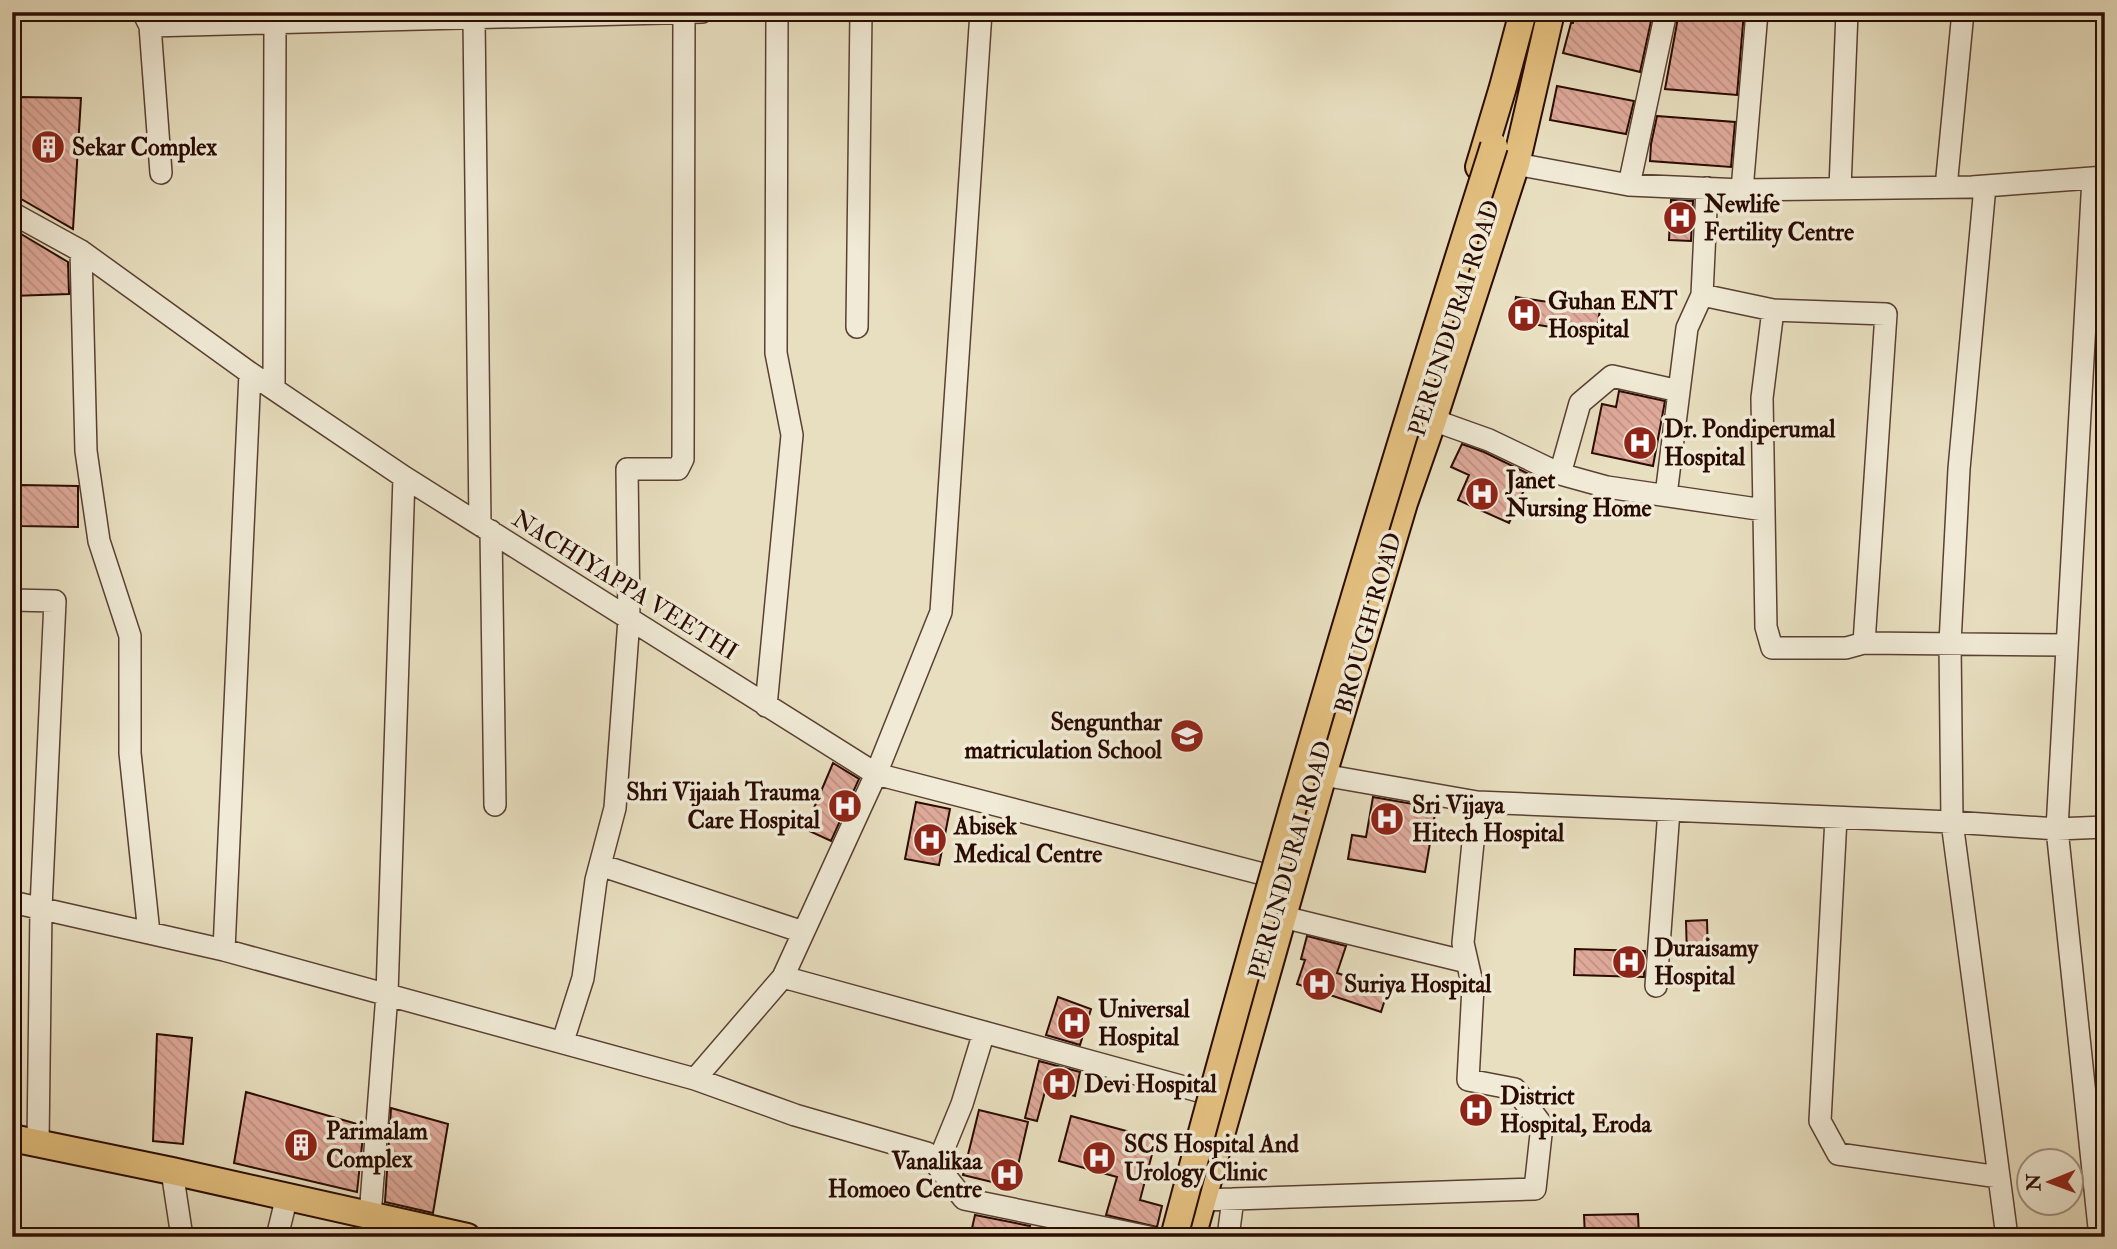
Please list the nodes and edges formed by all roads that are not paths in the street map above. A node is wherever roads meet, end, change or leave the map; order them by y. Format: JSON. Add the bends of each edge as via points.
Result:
{"nodes":[{"id":1,"x":684,"y":12,"type":"edge"},
{"id":2,"x":702,"y":12,"type":"edge"},
{"id":3,"x":777,"y":12,"type":"edge"},
{"id":4,"x":861,"y":12,"type":"edge"},
{"id":5,"x":981,"y":12,"type":"edge"},
{"id":6,"x":1522,"y":12,"type":"edge"},
{"id":7,"x":1551,"y":12,"type":"edge"},
{"id":8,"x":1666,"y":12,"type":"edge"},
{"id":9,"x":1757,"y":12,"type":"edge"},
{"id":10,"x":1847,"y":12,"type":"edge"},
{"id":11,"x":1963,"y":12,"type":"edge"},
{"id":12,"x":394,"y":16,"type":"edge"},
{"id":13,"x":247,"y":18,"type":"edge"},
{"id":14,"x":474,"y":18,"type":"junction"},
{"id":15,"x":147,"y":19,"type":"edge"},
{"id":16,"x":275,"y":23,"type":"junction"},
{"id":17,"x":1503,"y":88,"type":"junction"},
{"id":18,"x":1506,"y":153,"type":"junction"},
{"id":19,"x":161,"y":173,"type":"dead end"},
{"id":20,"x":2099,"y":177,"type":"edge"},
{"id":21,"x":1629,"y":185,"type":"junction"},
{"id":22,"x":1985,"y":186,"type":"junction"},
{"id":23,"x":1946,"y":187,"type":"junction"},
{"id":24,"x":1707,"y":188,"type":"junction"},
{"id":25,"x":1840,"y":188,"type":"junction"},
{"id":26,"x":1742,"y":190,"type":"junction"},
{"id":27,"x":12,"y":213,"type":"edge"},
{"id":28,"x":81,"y":251,"type":"junction"},
{"id":29,"x":1702,"y":295,"type":"junction"},
{"id":30,"x":1773,"y":310,"type":"junction"},
{"id":31,"x":857,"y":327,"type":"dead end"},
{"id":32,"x":250,"y":373,"type":"junction"},
{"id":33,"x":274,"y":388,"type":"junction"},
{"id":34,"x":1679,"y":391,"type":"junction"},
{"id":35,"x":1433,"y":420,"type":"junction"},
{"id":36,"x":1560,"y":474,"type":"junction"},
{"id":37,"x":404,"y":477,"type":"junction"},
{"id":38,"x":1666,"y":495,"type":"junction"},
{"id":39,"x":1764,"y":510,"type":"junction"},
{"id":40,"x":485,"y":528,"type":"junction"},
{"id":41,"x":12,"y":600,"type":"edge"},
{"id":42,"x":629,"y":619,"type":"junction"},
{"id":43,"x":1864,"y":643,"type":"junction"},
{"id":44,"x":1950,"y":643,"type":"junction"},
{"id":45,"x":2067,"y":645,"type":"junction"},
{"id":46,"x":766,"y":705,"type":"junction"},
{"id":47,"x":876,"y":775,"type":"junction"},
{"id":48,"x":1323,"y":775,"type":"junction"},
{"id":49,"x":1477,"y":802,"type":"junction"},
{"id":50,"x":495,"y":805,"type":"dead end"},
{"id":51,"x":1668,"y":810,"type":"junction"},
{"id":52,"x":1836,"y":818,"type":"junction"},
{"id":53,"x":1952,"y":822,"type":"junction"},
{"id":54,"x":2105,"y":827,"type":"edge"},
{"id":55,"x":2057,"y":829,"type":"junction"},
{"id":56,"x":600,"y":865,"type":"junction"},
{"id":57,"x":1266,"y":875,"type":"junction"},
{"id":58,"x":1293,"y":881,"type":"junction"},
{"id":59,"x":12,"y":902,"type":"edge"},
{"id":60,"x":41,"y":908,"type":"junction"},
{"id":61,"x":1283,"y":917,"type":"junction"},
{"id":62,"x":803,"y":932,"type":"junction"},
{"id":63,"x":149,"y":933,"type":"junction"},
{"id":64,"x":224,"y":950,"type":"junction"},
{"id":65,"x":1467,"y":962,"type":"junction"},
{"id":66,"x":783,"y":977,"type":"junction"},
{"id":67,"x":1656,"y":986,"type":"dead end"},
{"id":68,"x":387,"y":994,"type":"junction"},
{"id":69,"x":985,"y":1032,"type":"junction"},
{"id":70,"x":563,"y":1041,"type":"junction"},
{"id":71,"x":695,"y":1079,"type":"junction"},
{"id":72,"x":1206,"y":1093,"type":"junction"},
{"id":73,"x":25,"y":1141,"type":"edge"},
{"id":74,"x":937,"y":1165,"type":"junction"},
{"id":75,"x":172,"y":1171,"type":"junction"},
{"id":76,"x":1999,"y":1177,"type":"junction"},
{"id":77,"x":287,"y":1196,"type":"junction"},
{"id":78,"x":1233,"y":1199,"type":"junction"},
{"id":79,"x":1202,"y":1200,"type":"junction"},
{"id":80,"x":370,"y":1216,"type":"junction"},
{"id":81,"x":182,"y":1237,"type":"edge"},
{"id":82,"x":276,"y":1237,"type":"edge"},
{"id":83,"x":467,"y":1237,"type":"edge"},
{"id":84,"x":1149,"y":1237,"type":"edge"},
{"id":85,"x":1165,"y":1237,"type":"edge"},
{"id":86,"x":1174,"y":1237,"type":"edge"},
{"id":87,"x":1186,"y":1237,"type":"edge"},
{"id":88,"x":1192,"y":1237,"type":"edge"},
{"id":89,"x":1228,"y":1237,"type":"edge"},
{"id":90,"x":2007,"y":1237,"type":"edge"},
{"id":91,"x":2100,"y":1237,"type":"edge"}],
"edges":[{"from":1,"to":2,"type":"street"},
{"from":1,"to":14,"type":"street"},
{"from":1,"to":42,"type":"street","via":[[683,459],[678,469],[627,469]]},
{"from":3,"to":46,"type":"street","via":[[776,353],[792,435]]},
{"from":4,"to":31,"type":"street"},
{"from":5,"to":47,"type":"street","via":[[941,612]]},
{"from":6,"to":17,"type":"main road","name":"BROUGH ROAD"},
{"from":7,"to":18,"type":"main road","name":"PERUNDURAI ROAD","via":[[1534,88]]},
{"from":8,"to":21,"type":"street"},
{"from":9,"to":26,"type":"street"},
{"from":10,"to":25,"type":"street"},
{"from":11,"to":23,"type":"street"},
{"from":12,"to":14,"type":"street"},
{"from":12,"to":16,"type":"street"},
{"from":13,"to":15,"type":"street"},
{"from":13,"to":16,"type":"street"},
{"from":14,"to":40,"type":"street"},
{"from":15,"to":19,"type":"street"},
{"from":16,"to":33,"type":"street"},
{"from":17,"to":18,"type":"main road","name":"PERUNDURAI ROAD"},
{"from":17,"to":57,"type":"main road","name":"BROUGH ROAD"},
{"from":18,"to":21,"type":"street"},
{"from":18,"to":35,"type":"main road","name":"BROUGH ROAD"},
{"from":18,"to":86,"type":"main road","name":"PERUNDURAI ROAD","bridge":true,"via":[[1432,342],[1285,833]]},
{"from":18,"to":87,"type":"main road","name":"PERUNDURAI ROAD","via":[[1355,630]]},
{"from":20,"to":22,"type":"street"},
{"from":20,"to":45,"type":"street"},
{"from":21,"to":24,"type":"street"},
{"from":22,"to":23,"type":"street"},
{"from":22,"to":44,"type":"street","via":[[1959,469]]},
{"from":23,"to":25,"type":"street"},
{"from":24,"to":26,"type":"street"},
{"from":24,"to":29,"type":"street"},
{"from":25,"to":26,"type":"street"},
{"from":27,"to":28,"type":"street","name":"NACHIYAPPA VEETHI"},
{"from":28,"to":32,"type":"street","name":"NACHIYAPPA VEETHI"},
{"from":28,"to":63,"type":"street","via":[[86,451],[99,541],[130,636],[130,753]]},
{"from":29,"to":30,"type":"street"},
{"from":29,"to":34,"type":"street","via":[[1687,328]]},
{"from":30,"to":39,"type":"street","via":[[1762,398]]},
{"from":30,"to":43,"type":"street","via":[[1886,314]]},
{"from":32,"to":33,"type":"street","name":"NACHIYAPPA VEETHI"},
{"from":32,"to":64,"type":"street"},
{"from":33,"to":37,"type":"street","name":"NACHIYAPPA VEETHI"},
{"from":34,"to":36,"type":"street","via":[[1612,376],[1580,403]]},
{"from":34,"to":38,"type":"street"},
{"from":35,"to":36,"type":"street","via":[[1489,440]]},
{"from":35,"to":48,"type":"main road","name":"BROUGH ROAD"},
{"from":36,"to":38,"type":"street","via":[[1607,487]]},
{"from":37,"to":40,"type":"street","name":"NACHIYAPPA VEETHI"},
{"from":37,"to":68,"type":"street"},
{"from":38,"to":39,"type":"street"},
{"from":39,"to":43,"type":"street","via":[[1766,627],[1772,648],[1846,648]]},
{"from":40,"to":42,"type":"street","name":"NACHIYAPPA VEETHI"},
{"from":40,"to":50,"type":"street"},
{"from":41,"to":60,"type":"street","via":[[55,601]]},
{"from":42,"to":46,"type":"street","name":"NACHIYAPPA VEETHI"},
{"from":42,"to":56,"type":"street","via":[[615,808]]},
{"from":43,"to":44,"type":"street"},
{"from":44,"to":45,"type":"street"},
{"from":44,"to":53,"type":"street"},
{"from":45,"to":55,"type":"street"},
{"from":46,"to":47,"type":"street","name":"NACHIYAPPA VEETHI"},
{"from":47,"to":57,"type":"street","name":"NACHIYAPPA VEETHI"},
{"from":47,"to":62,"type":"street"},
{"from":48,"to":49,"type":"street"},
{"from":48,"to":58,"type":"main road","name":"BROUGH ROAD"},
{"from":49,"to":51,"type":"street"},
{"from":49,"to":65,"type":"street","via":[[1463,943]]},
{"from":51,"to":52,"type":"street"},
{"from":51,"to":67,"type":"street"},
{"from":52,"to":53,"type":"street"},
{"from":52,"to":76,"type":"street","via":[[1820,1121],[1839,1154]]},
{"from":53,"to":55,"type":"street"},
{"from":53,"to":76,"type":"street"},
{"from":54,"to":55,"type":"street"},
{"from":55,"to":91,"type":"street"},
{"from":56,"to":62,"type":"street"},
{"from":56,"to":70,"type":"street","via":[[583,978]]},
{"from":57,"to":58,"type":"street","name":"NACHIYAPPA VEETHI"},
{"from":57,"to":72,"type":"main road","name":"BROUGH ROAD"},
{"from":58,"to":61,"type":"main road","name":"BROUGH ROAD"},
{"from":59,"to":60,"type":"street"},
{"from":60,"to":63,"type":"street"},
{"from":60,"to":73,"type":"street"},
{"from":61,"to":65,"type":"street"},
{"from":61,"to":79,"type":"main road","name":"BROUGH ROAD"},
{"from":62,"to":66,"type":"street"},
{"from":63,"to":64,"type":"street"},
{"from":64,"to":68,"type":"street"},
{"from":65,"to":78,"type":"street","via":[[1473,987],[1468,1080],[1515,1089],[1542,1125],[1535,1189]]},
{"from":66,"to":69,"type":"street"},
{"from":66,"to":71,"type":"street"},
{"from":68,"to":70,"type":"street"},
{"from":68,"to":80,"type":"street"},
{"from":69,"to":72,"type":"street"},
{"from":69,"to":74,"type":"street"},
{"from":70,"to":71,"type":"street"},
{"from":71,"to":74,"type":"street","via":[[795,1115],[927,1153]]},
{"from":72,"to":85,"type":"main road","name":"BROUGH ROAD"},
{"from":73,"to":75,"type":"main road"},
{"from":74,"to":84,"type":"street","via":[[964,1199]]},
{"from":75,"to":77,"type":"main road"},
{"from":75,"to":81,"type":"street"},
{"from":76,"to":90,"type":"street"},
{"from":77,"to":80,"type":"main road"},
{"from":77,"to":82,"type":"street"},
{"from":78,"to":79,"type":"street"},
{"from":78,"to":89,"type":"street"},
{"from":79,"to":88,"type":"main road","name":"BROUGH ROAD"},
{"from":80,"to":83,"type":"main road"}]}
